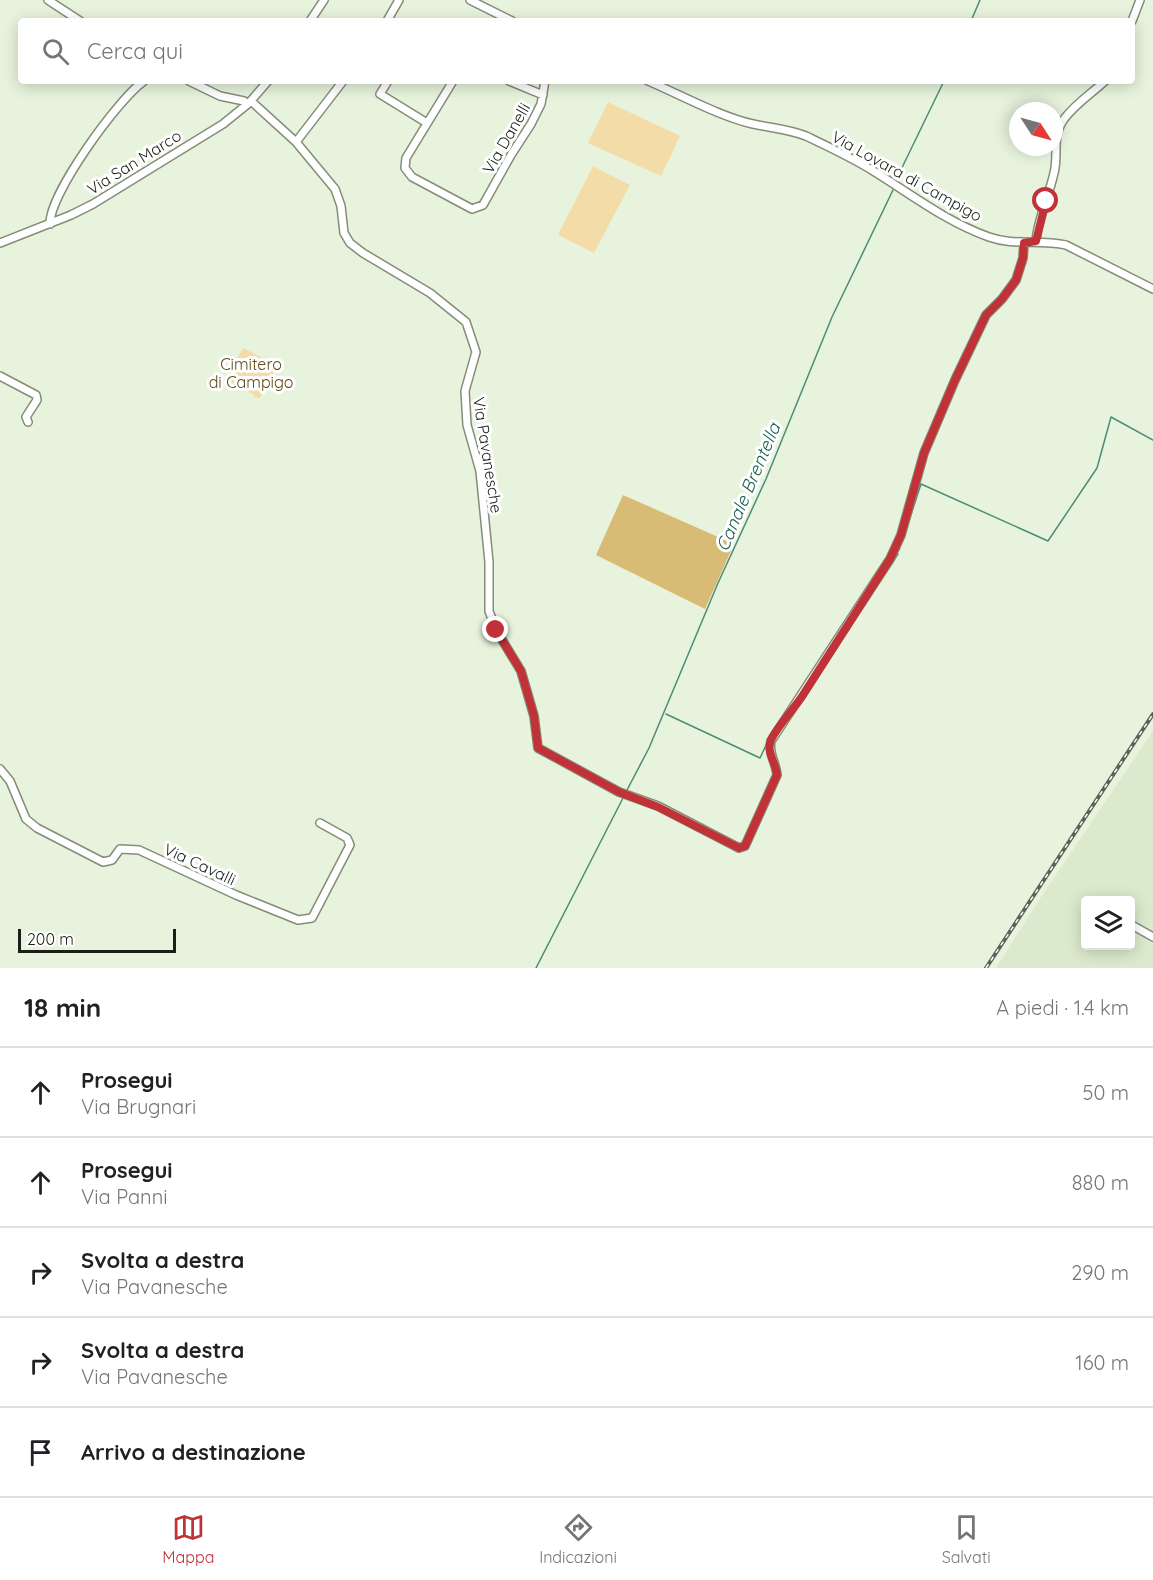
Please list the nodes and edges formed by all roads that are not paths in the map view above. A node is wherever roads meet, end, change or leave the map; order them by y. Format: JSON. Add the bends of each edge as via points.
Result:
{"nodes":[{"id":1,"x":48,"y":0,"type":"edge"},
{"id":2,"x":324,"y":0,"type":"edge"},
{"id":3,"x":399,"y":0,"type":"edge"},
{"id":4,"x":470,"y":0,"type":"edge"},
{"id":5,"x":1140,"y":0,"type":"edge"},
{"id":6,"x":75,"y":18,"type":"edge"},
{"id":7,"x":312,"y":18,"type":"edge"},
{"id":8,"x":389,"y":18,"type":"edge"},
{"id":9,"x":506,"y":18,"type":"edge"},
{"id":10,"x":1133,"y":18,"type":"edge"},
{"id":11,"x":141,"y":84,"type":"edge"},
{"id":12,"x":195,"y":84,"type":"edge"},
{"id":13,"x":266,"y":84,"type":"edge"},
{"id":14,"x":341,"y":84,"type":"edge"},
{"id":15,"x":386,"y":84,"type":"edge"},
{"id":16,"x":451,"y":84,"type":"edge"},
{"id":17,"x":516,"y":84,"type":"edge"},
{"id":18,"x":545,"y":84,"type":"edge"},
{"id":19,"x":655,"y":84,"type":"edge"},
{"id":20,"x":1102,"y":84,"type":"edge"},
{"id":21,"x":543,"y":95,"type":"junction"},
{"id":22,"x":250,"y":103,"type":"junction"},
{"id":23,"x":427,"y":123,"type":"junction"},
{"id":24,"x":296,"y":142,"type":"junction"},
{"id":25,"x":50,"y":224,"type":"junction"},
{"id":26,"x":1036,"y":241,"type":"junction"},
{"id":27,"x":0,"y":243,"type":"edge"},
{"id":28,"x":1024,"y":243,"type":"junction"},
{"id":29,"x":1153,"y":289,"type":"edge"},
{"id":30,"x":0,"y":375,"type":"edge"},
{"id":31,"x":27,"y":422,"type":"dead end"},
{"id":32,"x":0,"y":769,"type":"edge"},
{"id":33,"x":320,"y":823,"type":"dead end"},
{"id":34,"x":1135,"y":926,"type":"edge"},
{"id":35,"x":1153,"y":937,"type":"edge"}],
"edges":[{"from":1,"to":6,"type":"street"},
{"from":2,"to":7,"type":"street"},
{"from":3,"to":8,"type":"street"},
{"from":4,"to":9,"type":"street"},
{"from":5,"to":10,"type":"street"},
{"from":11,"to":25,"type":"street","via":[[124,99],[80,157]]},
{"from":12,"to":22,"type":"street"},
{"from":13,"to":22,"type":"street","name":"Via San Marco"},
{"from":14,"to":24,"type":"street"},
{"from":15,"to":23,"type":"street","via":[[380,94]]},
{"from":16,"to":23,"type":"street"},
{"from":17,"to":21,"type":"street"},
{"from":18,"to":21,"type":"street","name":"Via Danelli"},
{"from":19,"to":28,"type":"street","name":"Via Lovara di Campigo","via":[[735,118],[804,135],[862,164],[960,224],[989,237]]},
{"from":20,"to":26,"type":"street","via":[[1074,108],[1058,131],[1055,170]]},
{"from":21,"to":23,"type":"street","name":"Via Danelli","via":[[536,115],[483,205],[475,209],[407,173],[406,158]]},
{"from":22,"to":24,"type":"street","name":"Via Pavanesche"},
{"from":22,"to":25,"type":"street","name":"Via San Marco","via":[[93,204]]},
{"from":24,"to":28,"type":"street","name":"Via Pavanesche","via":[[335,189],[344,233],[350,243],[430,293],[465,322],[476,352],[465,391],[467,425],[480,471],[489,562],[489,611],[521,671],[538,748],[619,792],[742,848],[777,775],[771,741],[890,559],[901,535],[924,453],[986,315],[1016,280]]},
{"from":25,"to":27,"type":"street","name":"Via San Marco"},
{"from":26,"to":28,"type":"street","name":"Via Lovara di Campigo"},
{"from":26,"to":29,"type":"street","name":"Via Lovara di Campigo","via":[[1072,248]]},
{"from":30,"to":31,"type":"street","via":[[36,395]]},
{"from":32,"to":33,"type":"street","name":"Via Cavalli","via":[[10,781],[26,819],[103,862],[112,860],[120,849],[139,850],[298,920],[312,918],[350,845],[347,838]]},
{"from":34,"to":35,"type":"street"}]}
